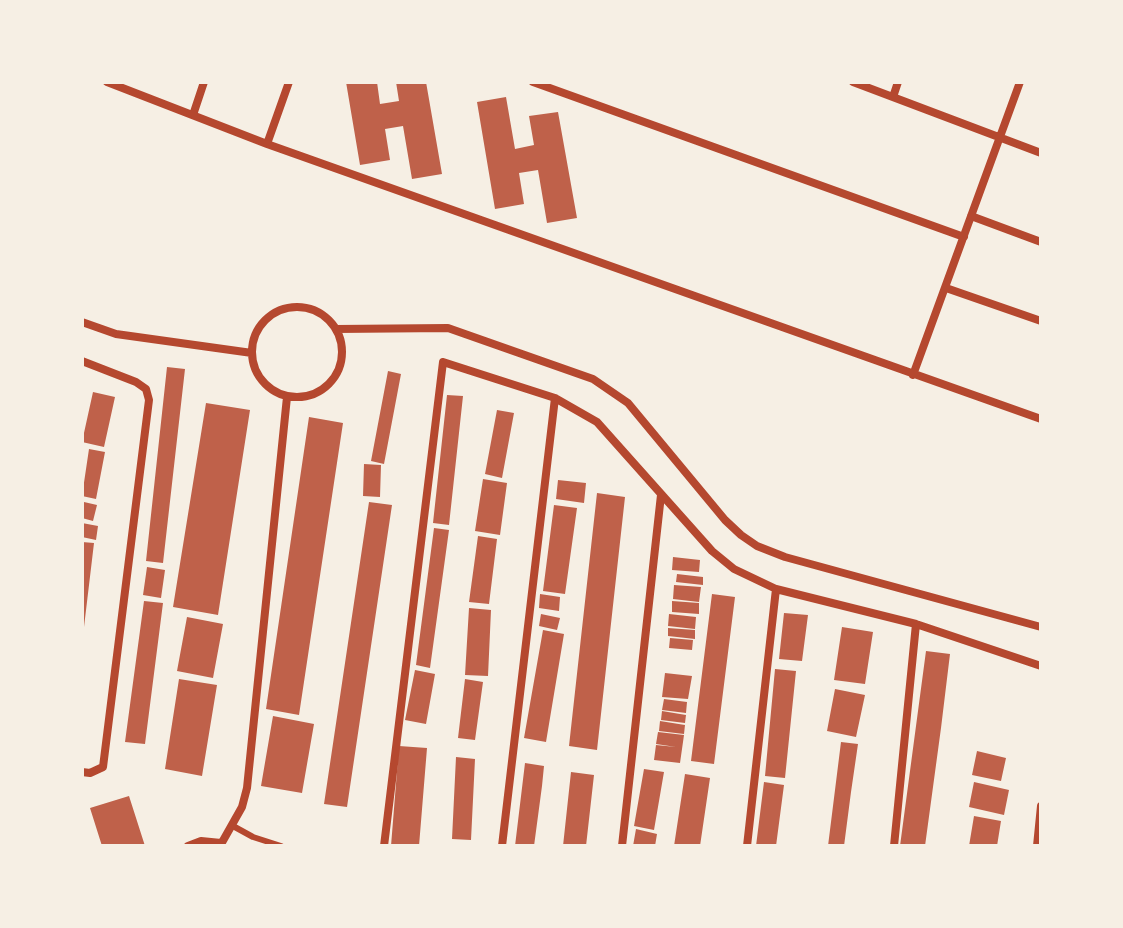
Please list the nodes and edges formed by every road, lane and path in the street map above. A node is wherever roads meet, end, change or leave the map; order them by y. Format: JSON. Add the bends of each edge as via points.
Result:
{"nodes":[{"id":1,"x":107,"y":82,"type":"edge"},
{"id":2,"x":204,"y":82,"type":"edge"},
{"id":3,"x":289,"y":82,"type":"edge"},
{"id":4,"x":533,"y":82,"type":"edge"},
{"id":5,"x":853,"y":82,"type":"edge"},
{"id":6,"x":898,"y":82,"type":"edge"},
{"id":7,"x":1020,"y":82,"type":"edge"},
{"id":8,"x":130,"y":86,"type":"edge"},
{"id":9,"x":893,"y":97,"type":"junction"},
{"id":10,"x":193,"y":115,"type":"junction"},
{"id":11,"x":1002,"y":136,"type":"junction"},
{"id":12,"x":267,"y":144,"type":"junction"},
{"id":13,"x":1041,"y":153,"type":"edge"},
{"id":14,"x":971,"y":216,"type":"junction"},
{"id":15,"x":964,"y":237,"type":"junction"},
{"id":16,"x":1041,"y":242,"type":"edge"},
{"id":17,"x":946,"y":288,"type":"junction"},
{"id":18,"x":1041,"y":321,"type":"edge"},
{"id":19,"x":82,"y":322,"type":"edge"},
{"id":20,"x":336,"y":329,"type":"junction"},
{"id":21,"x":252,"y":353,"type":"junction"},
{"id":22,"x":82,"y":361,"type":"edge"},
{"id":23,"x":913,"y":375,"type":"junction"},
{"id":24,"x":287,"y":397,"type":"junction"},
{"id":25,"x":555,"y":398,"type":"junction"},
{"id":26,"x":1041,"y":419,"type":"edge"},
{"id":27,"x":661,"y":495,"type":"junction"},
{"id":28,"x":776,"y":589,"type":"junction"},
{"id":29,"x":916,"y":624,"type":"junction"},
{"id":30,"x":1041,"y":627,"type":"edge"},
{"id":31,"x":1041,"y":666,"type":"edge"},
{"id":32,"x":82,"y":772,"type":"edge"},
{"id":33,"x":1041,"y":806,"type":"edge"},
{"id":34,"x":233,"y":826,"type":"junction"},
{"id":35,"x":220,"y":845,"type":"edge"},
{"id":36,"x":188,"y":846,"type":"edge"},
{"id":37,"x":281,"y":846,"type":"edge"},
{"id":38,"x":384,"y":846,"type":"edge"},
{"id":39,"x":502,"y":846,"type":"edge"},
{"id":40,"x":622,"y":846,"type":"edge"},
{"id":41,"x":747,"y":846,"type":"edge"},
{"id":42,"x":894,"y":846,"type":"edge"},
{"id":43,"x":1037,"y":846,"type":"edge"}],
"edges":[{"from":1,"to":8,"type":"street"},
{"from":2,"to":10,"type":"street"},
{"from":3,"to":12,"type":"street"},
{"from":4,"to":15,"type":"street"},
{"from":5,"to":9,"type":"street"},
{"from":6,"to":9,"type":"street"},
{"from":7,"to":11,"type":"street"},
{"from":8,"to":10,"type":"street"},
{"from":9,"to":11,"type":"street"},
{"from":10,"to":12,"type":"street"},
{"from":11,"to":13,"type":"street"},
{"from":11,"to":14,"type":"street"},
{"from":12,"to":23,"type":"street"},
{"from":14,"to":15,"type":"street"},
{"from":14,"to":16,"type":"street"},
{"from":15,"to":17,"type":"street"},
{"from":17,"to":18,"type":"street"},
{"from":17,"to":23,"type":"street"},
{"from":19,"to":21,"type":"street","via":[[116,334]]},
{"from":20,"to":21,"type":"street","via":[[314,310],[285,309],[261,325]]},
{"from":20,"to":24,"type":"street","via":[[342,358],[337,373],[316,393]]},
{"from":20,"to":30,"type":"street","via":[[448,328],[593,379],[628,403],[725,520],[757,546]]},
{"from":21,"to":24,"type":"street","via":[[262,381]]},
{"from":22,"to":32,"type":"street","via":[[136,382],[146,389],[149,400],[103,767]]},
{"from":23,"to":26,"type":"street"},
{"from":24,"to":34,"type":"street","via":[[247,788]]},
{"from":25,"to":27,"type":"street","via":[[597,422]]},
{"from":25,"to":38,"type":"street","via":[[443,362]]},
{"from":25,"to":39,"type":"street"},
{"from":27,"to":28,"type":"street","via":[[734,569]]},
{"from":27,"to":40,"type":"street"},
{"from":28,"to":29,"type":"street"},
{"from":28,"to":41,"type":"street"},
{"from":29,"to":31,"type":"street"},
{"from":29,"to":42,"type":"street"},
{"from":33,"to":43,"type":"street"},
{"from":34,"to":35,"type":"street"},
{"from":34,"to":37,"type":"lane"},
{"from":35,"to":36,"type":"street","via":[[201,841]]}]}
